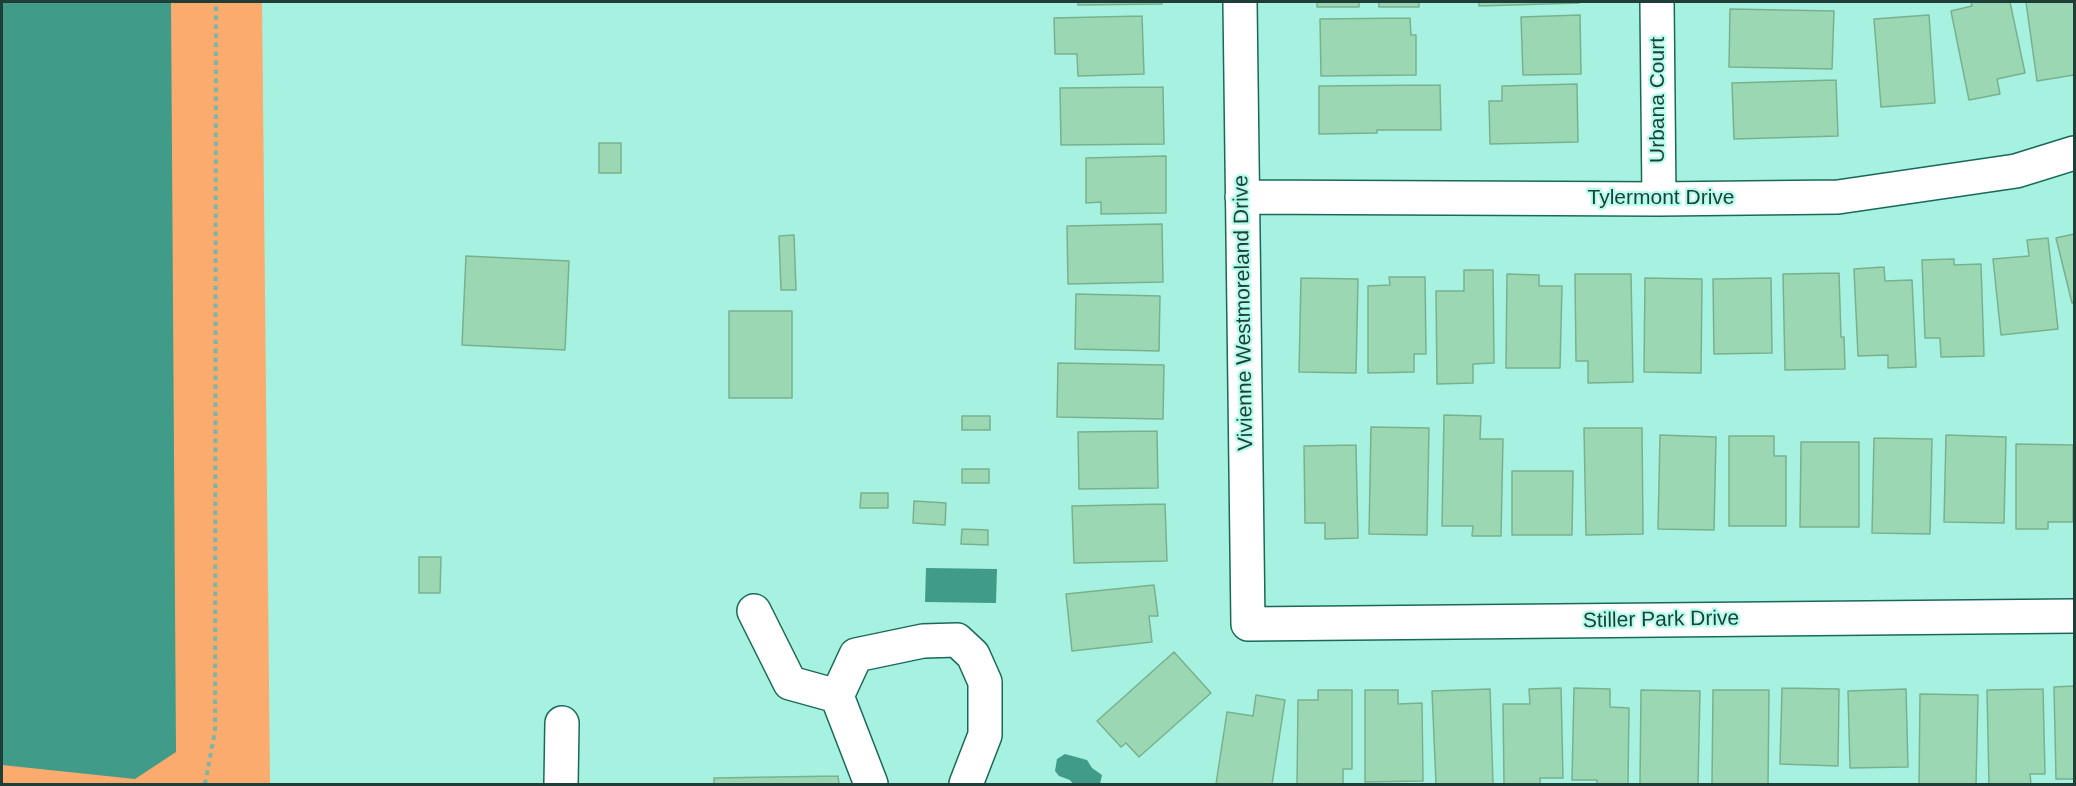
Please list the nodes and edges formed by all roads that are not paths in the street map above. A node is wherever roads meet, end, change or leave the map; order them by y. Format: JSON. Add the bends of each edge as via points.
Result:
{"nodes":[{"id":1,"x":1240,"y":2,"type":"edge"},
{"id":2,"x":1657,"y":2,"type":"edge"},
{"id":3,"x":2074,"y":153,"type":"edge"},
{"id":4,"x":1242,"y":197,"type":"junction"},
{"id":5,"x":1659,"y":199,"type":"junction"},
{"id":6,"x":754,"y":611,"type":"dead end"},
{"id":7,"x":2074,"y":616,"type":"edge"},
{"id":8,"x":1248,"y":624,"type":"joint"},
{"id":9,"x":837,"y":696,"type":"junction"},
{"id":10,"x":562,"y":723,"type":"dead end"},
{"id":11,"x":561,"y":784,"type":"edge"},
{"id":12,"x":871,"y":784,"type":"edge"},
{"id":13,"x":966,"y":784,"type":"edge"}],
"edges":[{"from":1,"to":4,"type":"street","name":"Vivienne Westmoreland Drive"},
{"from":2,"to":5,"type":"street","name":"Urbana Court"},
{"from":3,"to":5,"type":"street","name":"Tylermont Drive","via":[[2016,171],[1838,197]]},
{"from":4,"to":5,"type":"street","name":"Tylermont Drive"},
{"from":4,"to":8,"type":"street","name":"Vivienne Westmoreland Drive"},
{"from":6,"to":9,"type":"street","via":[[789,683]]},
{"from":7,"to":8,"type":"street","name":"Stiller Park Drive"},
{"from":9,"to":12,"type":"street"},
{"from":9,"to":13,"type":"street","via":[[856,655],[923,641],[957,640],[973,655],[984,682],[985,735]]},
{"from":10,"to":11,"type":"street"}]}
